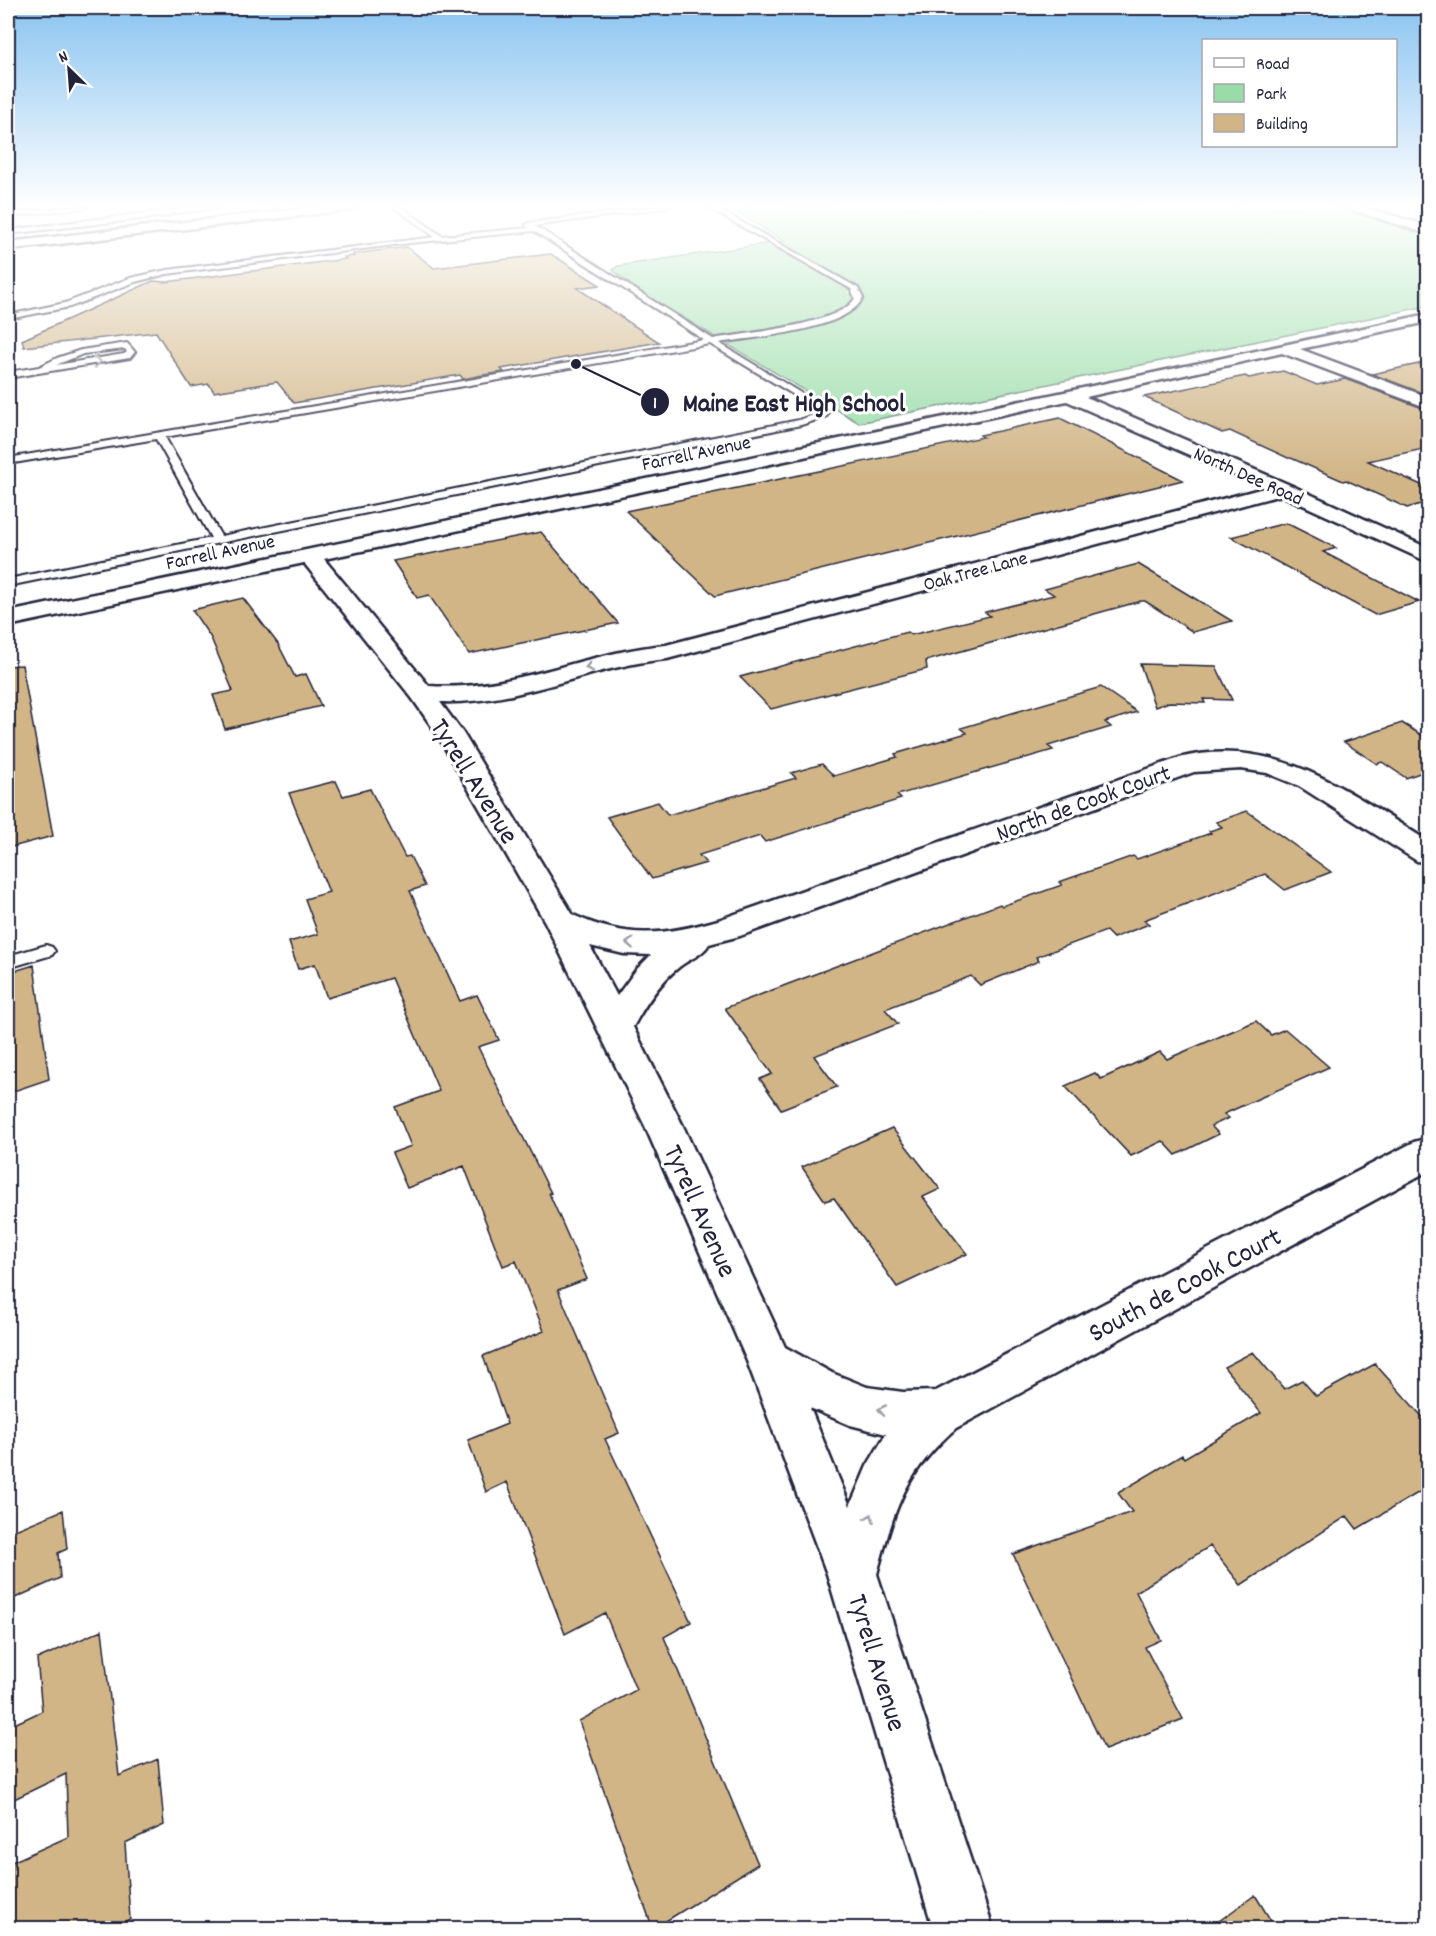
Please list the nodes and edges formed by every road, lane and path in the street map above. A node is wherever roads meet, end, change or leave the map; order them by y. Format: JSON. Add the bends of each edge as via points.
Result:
{"nodes":[{"id":1,"x":89,"y":297,"type":"edge"},
{"id":2,"x":642,"y":297,"type":"edge"},
{"id":3,"x":859,"y":297,"type":"edge"},
{"id":4,"x":8,"y":317,"type":"edge"},
{"id":5,"x":1428,"y":318,"type":"edge"},
{"id":6,"x":711,"y":341,"type":"junction"},
{"id":7,"x":1283,"y":348,"type":"junction"},
{"id":8,"x":39,"y":370,"type":"junction"},
{"id":9,"x":8,"y":375,"type":"edge"},
{"id":10,"x":1069,"y":396,"type":"junction"},
{"id":11,"x":1428,"y":403,"type":"edge"},
{"id":12,"x":159,"y":435,"type":"junction"},
{"id":13,"x":8,"y":461,"type":"edge"},
{"id":14,"x":1283,"y":489,"type":"junction"},
{"id":15,"x":218,"y":541,"type":"junction"},
{"id":16,"x":310,"y":556,"type":"junction"},
{"id":17,"x":1428,"y":556,"type":"edge"},
{"id":18,"x":8,"y":583,"type":"edge"},
{"id":19,"x":8,"y":619,"type":"edge"},
{"id":20,"x":667,"y":652,"type":"junction"},
{"id":21,"x":421,"y":693,"type":"junction"},
{"id":22,"x":450,"y":733,"type":"junction"},
{"id":23,"x":1428,"y":854,"type":"edge"},
{"id":24,"x":561,"y":922,"type":"junction"},
{"id":25,"x":729,"y":928,"type":"junction"},
{"id":26,"x":46,"y":951,"type":"dead end"},
{"id":27,"x":8,"y":962,"type":"edge"},
{"id":28,"x":616,"y":1026,"type":"junction"},
{"id":29,"x":1428,"y":1153,"type":"edge"},
{"id":30,"x":769,"y":1361,"type":"junction"},
{"id":31,"x":940,"y":1413,"type":"junction"},
{"id":32,"x":852,"y":1574,"type":"junction"},
{"id":33,"x":963,"y":1929,"type":"edge"}],
"edges":[{"from":1,"to":4,"type":"lane"},
{"from":2,"to":6,"type":"lane"},
{"from":3,"to":6,"type":"lane","via":[[852,308],[829,320]]},
{"from":5,"to":7,"type":"street","name":"Farrell Avenue"},
{"from":6,"to":12,"type":"lane"},
{"from":6,"to":15,"type":"lane","via":[[820,407],[824,415]]},
{"from":7,"to":10,"type":"street","name":"Farrell Avenue"},
{"from":7,"to":11,"type":"street"},
{"from":8,"to":8,"type":"lane","one_way":true,"via":[[127,356],[131,352],[127,346],[84,351]]},
{"from":8,"to":9,"type":"lane"},
{"from":10,"to":14,"type":"street","name":"North Dee Road"},
{"from":10,"to":16,"type":"street","name":"Farrell Avenue"},
{"from":12,"to":13,"type":"lane"},
{"from":12,"to":15,"type":"lane"},
{"from":14,"to":17,"type":"street","name":"North Dee Road"},
{"from":14,"to":20,"type":"street","name":"Oak Tree Lane"},
{"from":15,"to":18,"type":"lane"},
{"from":16,"to":19,"type":"street","name":"Farrell Avenue"},
{"from":16,"to":21,"type":"street","name":"Tyrell Avenue"},
{"from":20,"to":21,"type":"street","name":"Oak Tree Lane","one_way":true,"via":[[638,654],[492,692]]},
{"from":20,"to":22,"type":"street","name":"Oak Tree Lane","via":[[605,681],[475,711],[462,718]]},
{"from":21,"to":22,"type":"street","name":"Tyrell Avenue"},
{"from":22,"to":24,"type":"street","name":"Tyrell Avenue"},
{"from":23,"to":25,"type":"street","name":"North de Cook Court","via":[[1309,780],[1273,766],[1213,760],[1189,764]]},
{"from":25,"to":24,"type":"street","name":"North de Cook Court","one_way":true,"via":[[682,942],[634,944],[586,935]]},
{"from":24,"to":28,"type":"street","name":"Tyrell Avenue"},
{"from":25,"to":28,"type":"street","name":"North de Cook Court","via":[[667,960],[631,999]]},
{"from":26,"to":27,"type":"lane"},
{"from":28,"to":30,"type":"street","name":"Tyrell Avenue"},
{"from":29,"to":31,"type":"street","name":"South de Cook Court"},
{"from":31,"to":30,"type":"street","name":"South de Cook Court","one_way":true,"via":[[901,1414],[865,1407],[801,1382]]},
{"from":30,"to":32,"type":"street","name":"Tyrell Avenue"},
{"from":32,"to":31,"type":"street","name":"South de Cook Court","one_way":true,"via":[[868,1521],[889,1473],[914,1436]]},
{"from":32,"to":33,"type":"street","name":"Tyrell Avenue"}]}
